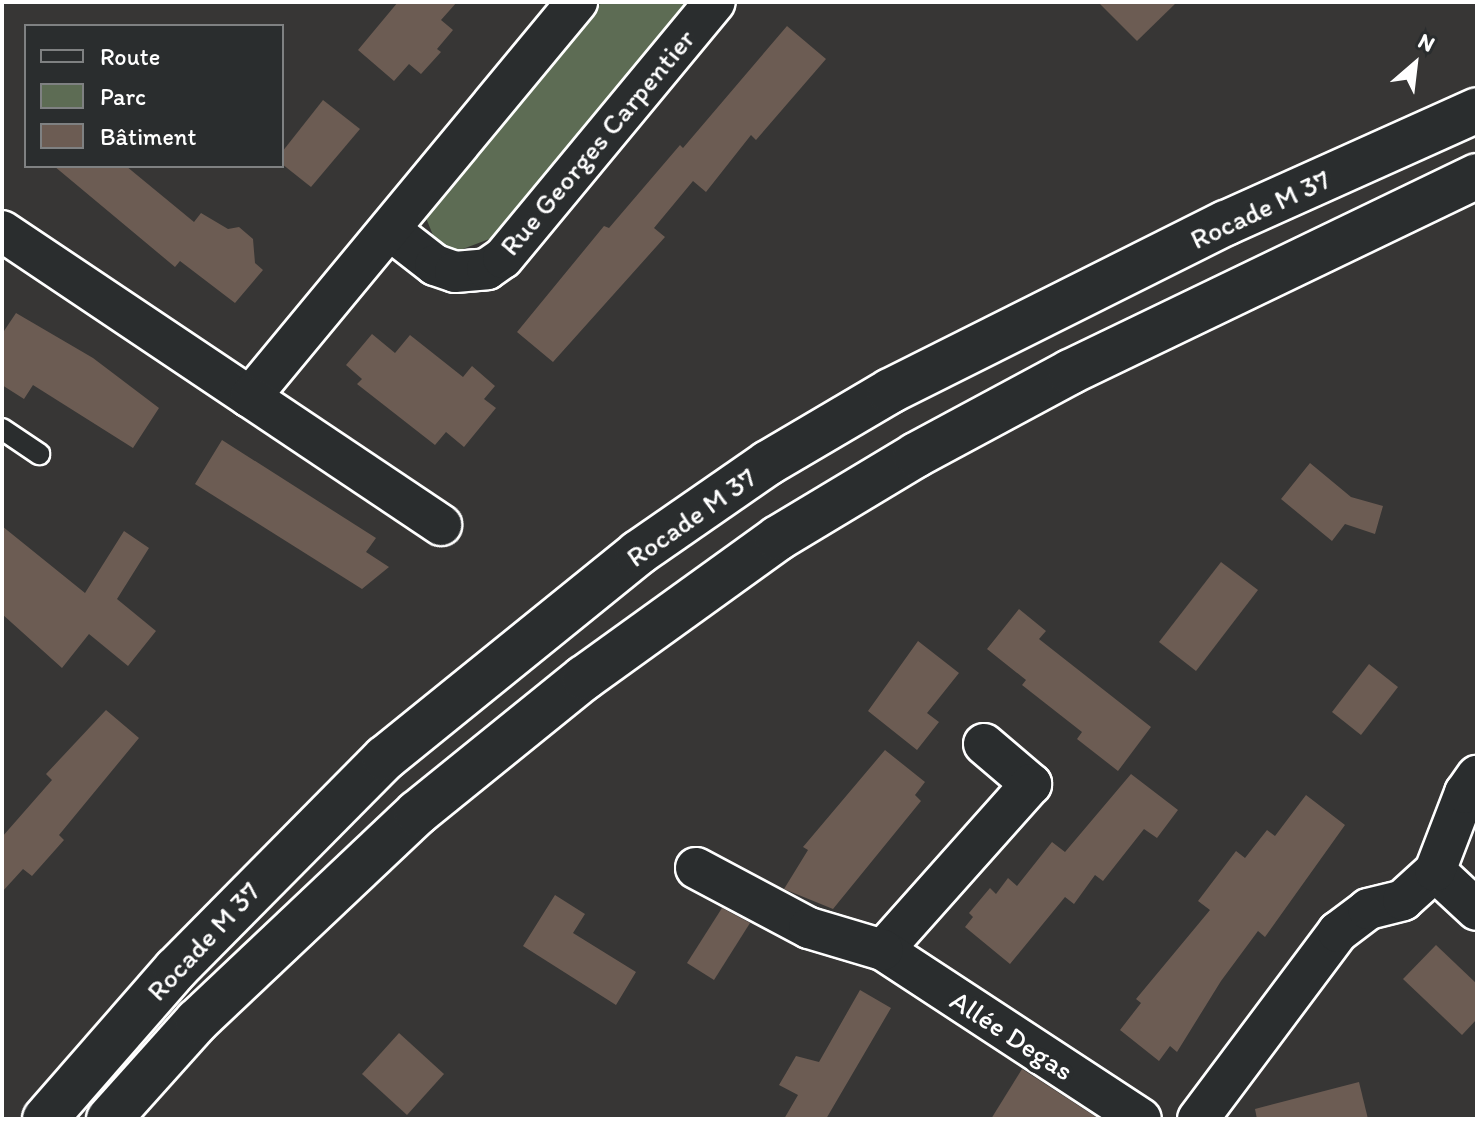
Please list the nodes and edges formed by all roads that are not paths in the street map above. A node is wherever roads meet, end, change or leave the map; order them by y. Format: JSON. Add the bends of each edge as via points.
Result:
{"nodes":[{"id":1,"x":577,"y":2,"type":"edge"},
{"id":2,"x":715,"y":2,"type":"edge"},
{"id":3,"x":1477,"y":110,"type":"edge"},
{"id":4,"x":1477,"y":176,"type":"edge"},
{"id":5,"x":390,"y":230,"type":"junction"},
{"id":6,"x":18,"y":242,"type":"edge"},
{"id":7,"x":250,"y":397,"type":"junction"},
{"id":8,"x":2,"y":429,"type":"edge"},
{"id":9,"x":39,"y":454,"type":"dead end"},
{"id":10,"x":441,"y":525,"type":"dead end"},
{"id":11,"x":984,"y":744,"type":"dead end"},
{"id":12,"x":1477,"y":776,"type":"edge"},
{"id":13,"x":696,"y":868,"type":"dead end"},
{"id":14,"x":1435,"y":871,"type":"junction"},
{"id":15,"x":1477,"y":910,"type":"edge"},
{"id":16,"x":883,"y":950,"type":"junction"},
{"id":17,"x":45,"y":1119,"type":"edge"},
{"id":18,"x":109,"y":1119,"type":"edge"},
{"id":19,"x":1141,"y":1119,"type":"edge"},
{"id":20,"x":1198,"y":1119,"type":"edge"}],
"edges":[{"from":1,"to":5,"type":"street"},
{"from":2,"to":5,"type":"street","name":"Rue Georges Carpentier","via":[[495,263],[472,273],[455,272],[435,265]]},
{"from":3,"to":17,"type":"highway","name":"Rocade M 37","via":[[1212,230],[890,391],[768,463],[651,544],[385,758],[207,936]]},
{"from":4,"to":18,"type":"highway","name":"Rocade M 37","via":[[1070,372],[778,538],[584,678],[417,813],[197,1021]]},
{"from":5,"to":7,"type":"street"},
{"from":6,"to":7,"type":"street"},
{"from":7,"to":10,"type":"street"},
{"from":8,"to":9,"type":"lane"},
{"from":11,"to":16,"type":"street","via":[[1031,784]]},
{"from":12,"to":14,"type":"street","via":[[1465,793]]},
{"from":13,"to":16,"type":"street","name":"Allée Degas","via":[[809,928]]},
{"from":14,"to":15,"type":"street"},
{"from":14,"to":20,"type":"street","via":[[1403,900],[1368,909],[1338,932]]},
{"from":16,"to":19,"type":"street","name":"Allée Degas"}]}
